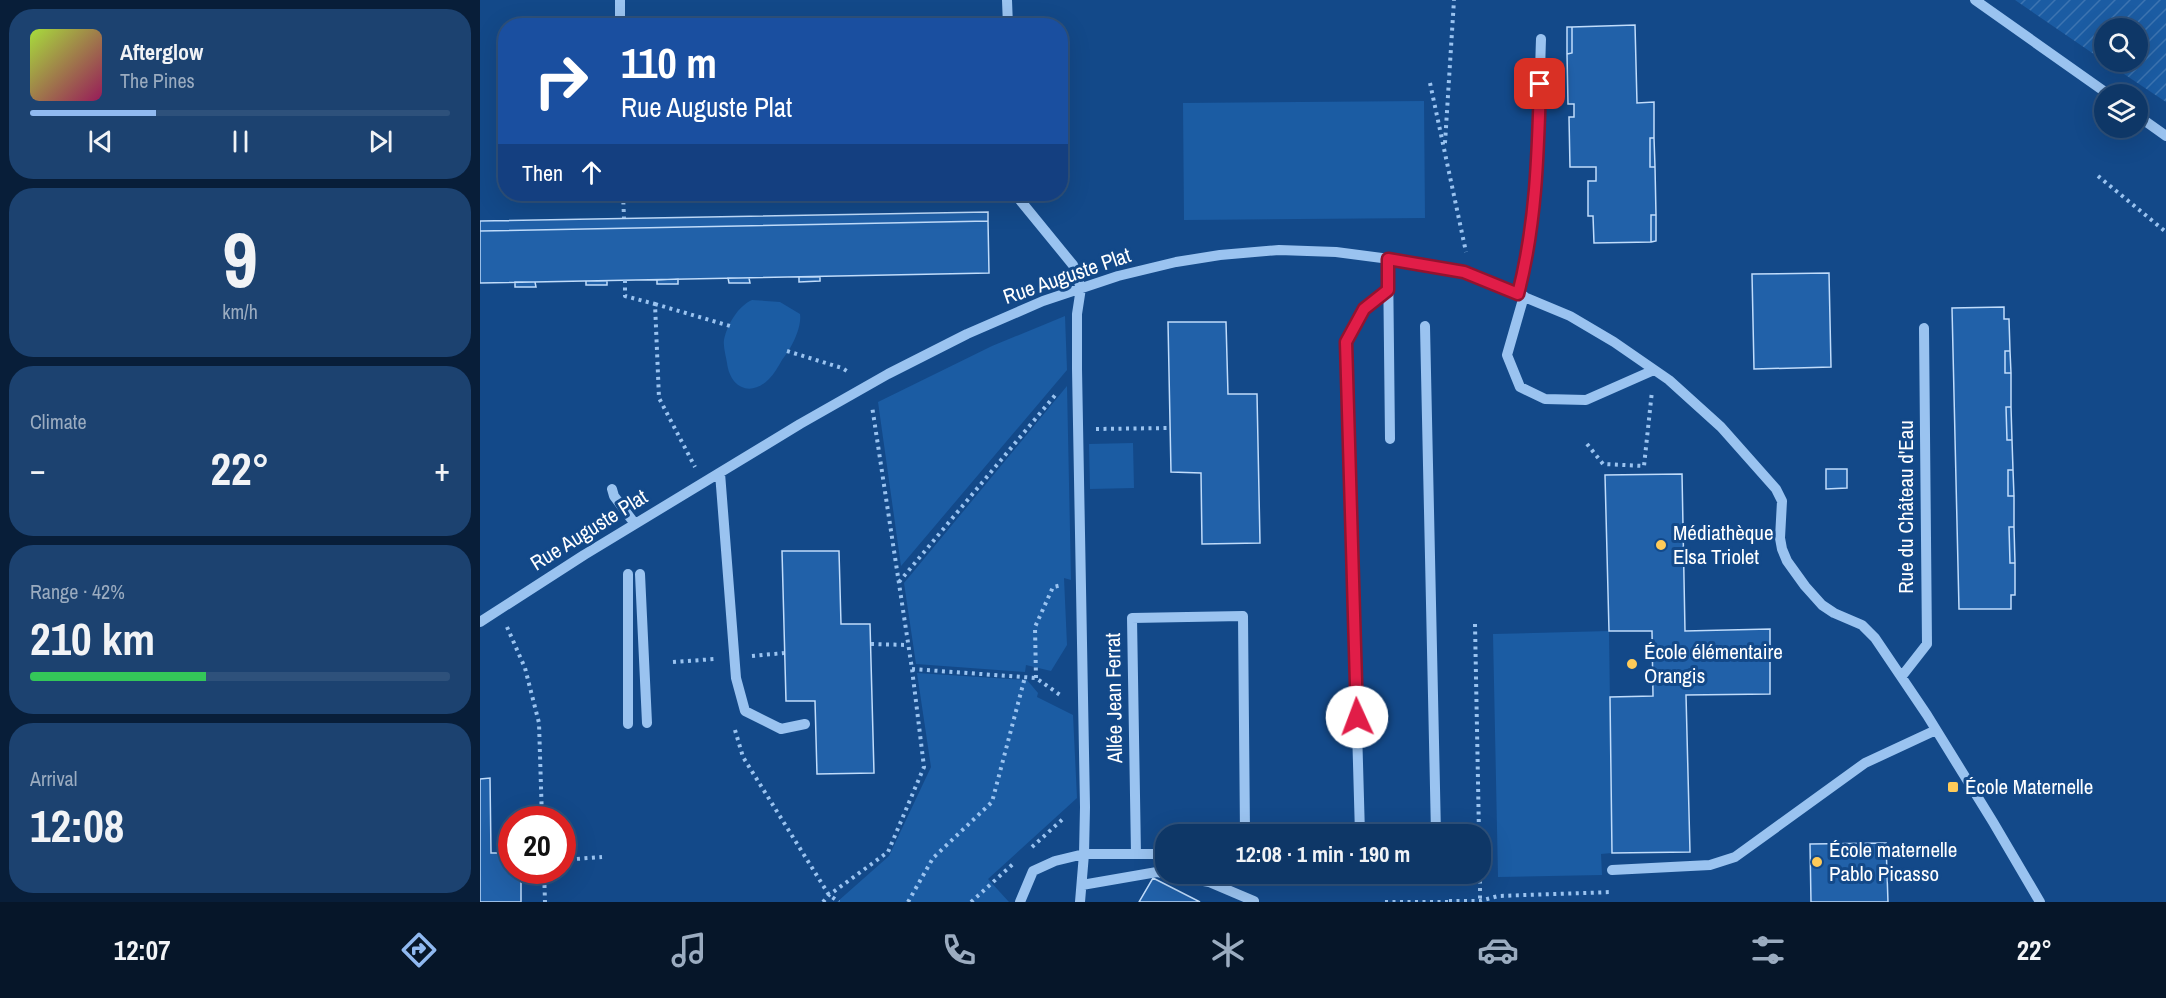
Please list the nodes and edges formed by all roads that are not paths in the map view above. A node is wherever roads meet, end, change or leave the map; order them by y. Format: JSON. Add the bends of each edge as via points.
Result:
{"nodes":[{"id":1,"x":620,"y":0,"type":"edge"},
{"id":2,"x":1007,"y":0,"type":"edge"},
{"id":3,"x":1975,"y":0,"type":"edge"},
{"id":4,"x":620,"y":18,"type":"edge"},
{"id":5,"x":1008,"y":18,"type":"edge"},
{"id":6,"x":1541,"y":39,"type":"dead end"},
{"id":7,"x":2094,"y":84,"type":"edge"},
{"id":8,"x":2148,"y":123,"type":"edge"},
{"id":9,"x":2166,"y":136,"type":"edge"},
{"id":10,"x":1022,"y":201,"type":"edge"},
{"id":11,"x":1388,"y":259,"type":"junction"},
{"id":12,"x":1081,"y":288,"type":"junction"},
{"id":13,"x":1388,"y":290,"type":"junction"},
{"id":14,"x":1521,"y":295,"type":"junction"},
{"id":15,"x":1425,"y":326,"type":"dead end"},
{"id":16,"x":1924,"y":328,"type":"dead end"},
{"id":17,"x":1654,"y":370,"type":"junction"},
{"id":18,"x":1390,"y":439,"type":"dead end"},
{"id":19,"x":720,"y":473,"type":"junction"},
{"id":20,"x":612,"y":489,"type":"dead end"},
{"id":21,"x":635,"y":524,"type":"junction"},
{"id":22,"x":628,"y":574,"type":"dead end"},
{"id":23,"x":640,"y":574,"type":"dead end"},
{"id":24,"x":480,"y":622,"type":"edge"},
{"id":25,"x":1902,"y":676,"type":"junction"},
{"id":26,"x":647,"y":723,"type":"dead end"},
{"id":27,"x":628,"y":724,"type":"dead end"},
{"id":28,"x":805,"y":724,"type":"dead end"},
{"id":29,"x":1936,"y":730,"type":"junction"},
{"id":30,"x":1245,"y":824,"type":"edge"},
{"id":31,"x":1360,"y":824,"type":"edge"},
{"id":32,"x":1436,"y":824,"type":"edge"},
{"id":33,"x":1084,"y":854,"type":"junction"},
{"id":34,"x":1136,"y":854,"type":"junction"},
{"id":35,"x":1155,"y":854,"type":"edge"},
{"id":36,"x":1612,"y":870,"type":"dead end"},
{"id":37,"x":1082,"y":885,"type":"junction"},
{"id":38,"x":1254,"y":901,"type":"edge"},
{"id":39,"x":1020,"y":902,"type":"edge"},
{"id":40,"x":1080,"y":902,"type":"edge"},
{"id":41,"x":2040,"y":902,"type":"edge"}],
"edges":[{"from":1,"to":4,"type":"street"},
{"from":2,"to":5,"type":"street"},
{"from":3,"to":7,"type":"street"},
{"from":6,"to":14,"type":"street","via":[[1537,174]]},
{"from":8,"to":9,"type":"street"},
{"from":10,"to":12,"type":"street","via":[[1073,265]]},
{"from":11,"to":12,"type":"street","name":"Rue Auguste Plat","via":[[1279,250],[1220,255],[1176,262]]},
{"from":11,"to":13,"type":"street"},
{"from":11,"to":14,"type":"street","name":"Rue Auguste Plat","via":[[1464,272]]},
{"from":12,"to":19,"type":"street","name":"Rue Auguste Plat","via":[[967,334],[869,385]]},
{"from":12,"to":33,"type":"street","via":[[1077,369]]},
{"from":13,"to":18,"type":"street"},
{"from":13,"to":31,"type":"street","via":[[1364,309],[1346,342]]},
{"from":14,"to":17,"type":"street","via":[[1570,316]]},
{"from":14,"to":17,"type":"street","via":[[1506,355],[1520,387],[1545,399],[1586,400]]},
{"from":15,"to":32,"type":"street"},
{"from":16,"to":25,"type":"street","name":"Rue du Château d'Eau","via":[[1927,644]]},
{"from":17,"to":25,"type":"street","via":[[1720,427],[1776,489],[1782,501],[1780,538],[1787,561],[1822,605],[1862,625],[1875,638]]},
{"from":19,"to":21,"type":"street","name":"Rue Auguste Plat"},
{"from":19,"to":28,"type":"street","via":[[736,678],[745,711],[781,729]]},
{"from":20,"to":21,"type":"street"},
{"from":21,"to":24,"type":"street","name":"Rue Auguste Plat"},
{"from":22,"to":27,"type":"street"},
{"from":23,"to":26,"type":"street"},
{"from":25,"to":29,"type":"street"},
{"from":29,"to":36,"type":"street","via":[[1865,763],[1735,857],[1710,865]]},
{"from":29,"to":41,"type":"street"},
{"from":30,"to":34,"type":"street","name":"Allée Jean Ferrat","via":[[1243,616],[1132,618]]},
{"from":33,"to":34,"type":"street"},
{"from":33,"to":37,"type":"street"},
{"from":33,"to":39,"type":"street","via":[[1033,871]]},
{"from":34,"to":35,"type":"street"},
{"from":37,"to":38,"type":"street","via":[[1157,872],[1209,882]]},
{"from":37,"to":40,"type":"street"}]}
